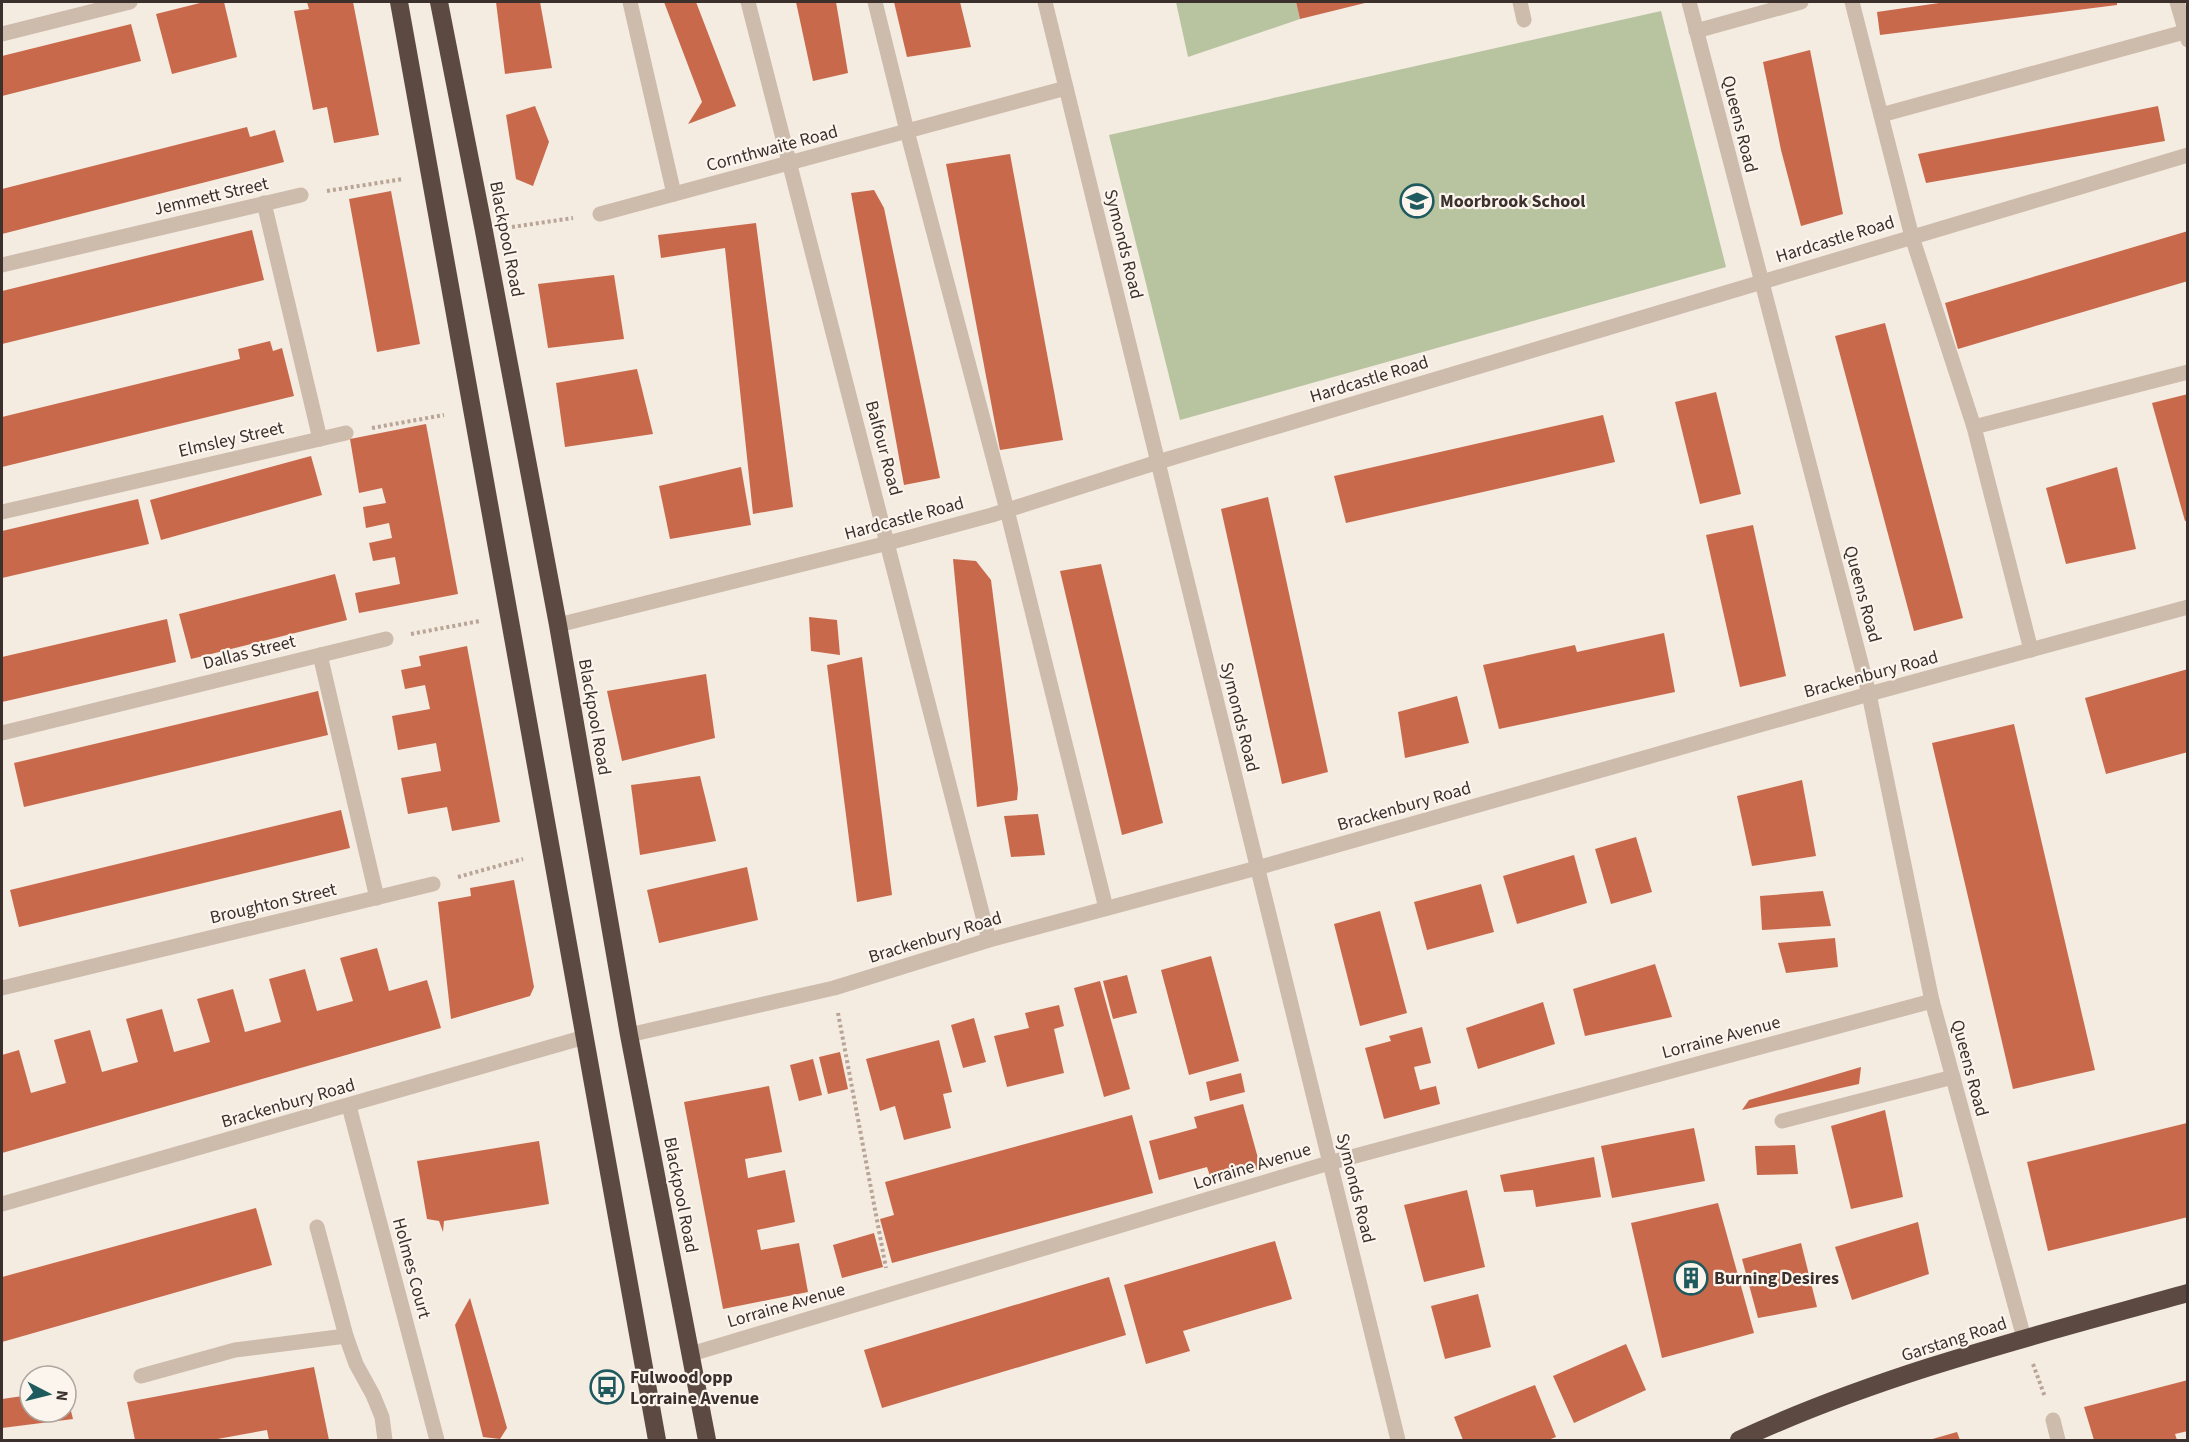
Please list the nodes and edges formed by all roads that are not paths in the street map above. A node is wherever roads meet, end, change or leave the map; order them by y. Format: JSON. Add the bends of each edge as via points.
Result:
{"nodes":[{"id":1,"x":130,"y":2,"type":"edge"},
{"id":2,"x":399,"y":2,"type":"edge"},
{"id":3,"x":439,"y":2,"type":"edge"},
{"id":4,"x":630,"y":2,"type":"edge"},
{"id":5,"x":748,"y":2,"type":"edge"},
{"id":6,"x":875,"y":2,"type":"edge"},
{"id":7,"x":1045,"y":2,"type":"edge"},
{"id":8,"x":1520,"y":2,"type":"edge"},
{"id":9,"x":1689,"y":2,"type":"edge"},
{"id":10,"x":1801,"y":2,"type":"edge"},
{"id":11,"x":1852,"y":2,"type":"edge"},
{"id":12,"x":2177,"y":2,"type":"edge"},
{"id":13,"x":1524,"y":20,"type":"dead end"},
{"id":14,"x":1696,"y":31,"type":"junction"},
{"id":15,"x":2,"y":34,"type":"edge"},
{"id":16,"x":2187,"y":35,"type":"edge"},
{"id":17,"x":1066,"y":88,"type":"junction"},
{"id":18,"x":1881,"y":115,"type":"junction"},
{"id":19,"x":907,"y":131,"type":"junction"},
{"id":20,"x":2187,"y":155,"type":"edge"},
{"id":21,"x":790,"y":163,"type":"junction"},
{"id":22,"x":674,"y":194,"type":"junction"},
{"id":23,"x":301,"y":195,"type":"road end"},
{"id":24,"x":264,"y":204,"type":"junction"},
{"id":25,"x":600,"y":214,"type":"road end"},
{"id":26,"x":1912,"y":237,"type":"junction"},
{"id":27,"x":2,"y":265,"type":"edge"},
{"id":28,"x":1761,"y":282,"type":"junction"},
{"id":29,"x":2187,"y":372,"type":"edge"},
{"id":30,"x":1974,"y":427,"type":"junction"},
{"id":31,"x":346,"y":433,"type":"road end"},
{"id":32,"x":320,"y":439,"type":"junction"},
{"id":33,"x":1158,"y":462,"type":"junction"},
{"id":34,"x":1008,"y":510,"type":"junction"},
{"id":35,"x":2,"y":512,"type":"edge"},
{"id":36,"x":888,"y":543,"type":"junction"},
{"id":37,"x":2187,"y":607,"type":"edge"},
{"id":38,"x":558,"y":625,"type":"junction"},
{"id":39,"x":386,"y":639,"type":"road end"},
{"id":40,"x":2031,"y":650,"type":"junction"},
{"id":41,"x":320,"y":655,"type":"junction"},
{"id":42,"x":1869,"y":694,"type":"junction"},
{"id":43,"x":2,"y":733,"type":"edge"},
{"id":44,"x":1257,"y":868,"type":"junction"},
{"id":45,"x":433,"y":884,"type":"road end"},
{"id":46,"x":377,"y":898,"type":"junction"},
{"id":47,"x":1106,"y":908,"type":"junction"},
{"id":48,"x":989,"y":940,"type":"junction"},
{"id":49,"x":2,"y":988,"type":"edge"},
{"id":50,"x":1932,"y":1001,"type":"junction"},
{"id":51,"x":629,"y":1035,"type":"junction"},
{"id":52,"x":585,"y":1037,"type":"junction"},
{"id":53,"x":1953,"y":1077,"type":"junction"},
{"id":54,"x":349,"y":1106,"type":"junction"},
{"id":55,"x":1782,"y":1121,"type":"dead end"},
{"id":56,"x":1329,"y":1163,"type":"junction"},
{"id":57,"x":2,"y":1204,"type":"edge"},
{"id":58,"x":317,"y":1227,"type":"dead end"},
{"id":59,"x":2187,"y":1293,"type":"edge"},
{"id":60,"x":346,"y":1336,"type":"junction"},
{"id":61,"x":2024,"y":1338,"type":"junction"},
{"id":62,"x":691,"y":1354,"type":"junction"},
{"id":63,"x":141,"y":1376,"type":"dead end"},
{"id":64,"x":2053,"y":1420,"type":"road end"},
{"id":65,"x":385,"y":1440,"type":"edge"},
{"id":66,"x":437,"y":1440,"type":"edge"},
{"id":67,"x":657,"y":1440,"type":"edge"},
{"id":68,"x":707,"y":1440,"type":"edge"},
{"id":69,"x":1398,"y":1440,"type":"edge"},
{"id":70,"x":1739,"y":1440,"type":"edge"},
{"id":71,"x":2058,"y":1440,"type":"edge"}],
"edges":[{"from":1,"to":15,"type":"street"},
{"from":2,"to":52,"type":"highway"},
{"from":3,"to":38,"type":"highway","name":"Blackpool Road"},
{"from":4,"to":22,"type":"street"},
{"from":5,"to":21,"type":"street","name":"Balfour Road"},
{"from":6,"to":19,"type":"street"},
{"from":7,"to":17,"type":"street","name":"Symonds Road"},
{"from":8,"to":13,"type":"street"},
{"from":9,"to":14,"type":"street","name":"Queens Road"},
{"from":10,"to":14,"type":"street"},
{"from":11,"to":18,"type":"street"},
{"from":12,"to":16,"type":"street"},
{"from":14,"to":28,"type":"street","name":"Queens Road"},
{"from":16,"to":18,"type":"street"},
{"from":17,"to":19,"type":"street","name":"Cornthwaite Road"},
{"from":17,"to":33,"type":"street","name":"Symonds Road"},
{"from":18,"to":26,"type":"street"},
{"from":19,"to":21,"type":"street","name":"Cornthwaite Road"},
{"from":19,"to":34,"type":"street"},
{"from":20,"to":26,"type":"street","name":"Hardcastle Road"},
{"from":21,"to":22,"type":"street","name":"Cornthwaite Road"},
{"from":21,"to":36,"type":"street","name":"Balfour Road"},
{"from":22,"to":25,"type":"street","name":"Cornthwaite Road"},
{"from":23,"to":24,"type":"street","name":"Jemmett Street"},
{"from":24,"to":27,"type":"street","name":"Jemmett Street"},
{"from":24,"to":32,"type":"street"},
{"from":26,"to":28,"type":"street","name":"Hardcastle Road"},
{"from":26,"to":30,"type":"street"},
{"from":28,"to":33,"type":"street","name":"Hardcastle Road"},
{"from":28,"to":42,"type":"street","name":"Queens Road"},
{"from":29,"to":30,"type":"street"},
{"from":30,"to":40,"type":"street"},
{"from":31,"to":32,"type":"street","name":"Elmsley Street"},
{"from":32,"to":35,"type":"street","name":"Elmsley Street"},
{"from":33,"to":34,"type":"street","name":"Hardcastle Road"},
{"from":33,"to":44,"type":"street","name":"Symonds Road"},
{"from":34,"to":36,"type":"street","name":"Hardcastle Road"},
{"from":34,"to":47,"type":"street"},
{"from":36,"to":38,"type":"street","name":"Hardcastle Road"},
{"from":36,"to":48,"type":"street","name":"Balfour Road"},
{"from":37,"to":40,"type":"street","name":"Brackenbury Road"},
{"from":38,"to":51,"type":"highway","name":"Blackpool Road"},
{"from":39,"to":41,"type":"street","name":"Dallas Street"},
{"from":40,"to":42,"type":"street","name":"Brackenbury Road"},
{"from":41,"to":43,"type":"street","name":"Dallas Street"},
{"from":41,"to":46,"type":"street"},
{"from":42,"to":44,"type":"street","name":"Brackenbury Road"},
{"from":42,"to":50,"type":"street","name":"Queens Road"},
{"from":44,"to":47,"type":"street","name":"Brackenbury Road"},
{"from":44,"to":56,"type":"street","name":"Symonds Road"},
{"from":45,"to":46,"type":"street","name":"Broughton Street"},
{"from":46,"to":49,"type":"street","name":"Broughton Street"},
{"from":47,"to":48,"type":"street","name":"Brackenbury Road"},
{"from":48,"to":51,"type":"street","name":"Brackenbury Road","via":[[834,988]]},
{"from":50,"to":53,"type":"street","name":"Queens Road"},
{"from":50,"to":56,"type":"street","name":"Lorraine Avenue"},
{"from":51,"to":62,"type":"highway","name":"Blackpool Road"},
{"from":52,"to":54,"type":"street","name":"Brackenbury Road"},
{"from":52,"to":67,"type":"highway"},
{"from":53,"to":55,"type":"street"},
{"from":53,"to":61,"type":"street","name":"Queens Road"},
{"from":54,"to":57,"type":"street","name":"Brackenbury Road"},
{"from":54,"to":66,"type":"street","name":"Holmes Court"},
{"from":56,"to":62,"type":"street","name":"Lorraine Avenue"},
{"from":56,"to":69,"type":"street","name":"Symonds Road"},
{"from":58,"to":60,"type":"street"},
{"from":59,"to":61,"type":"highway","name":"Garstang Road"},
{"from":60,"to":63,"type":"street","via":[[235,1350]]},
{"from":60,"to":65,"type":"street","via":[[379,1410]]},
{"from":61,"to":70,"type":"highway","name":"Garstang Road","via":[[1795,1414]]},
{"from":62,"to":68,"type":"highway","name":"Blackpool Road"},
{"from":64,"to":71,"type":"street"}]}
